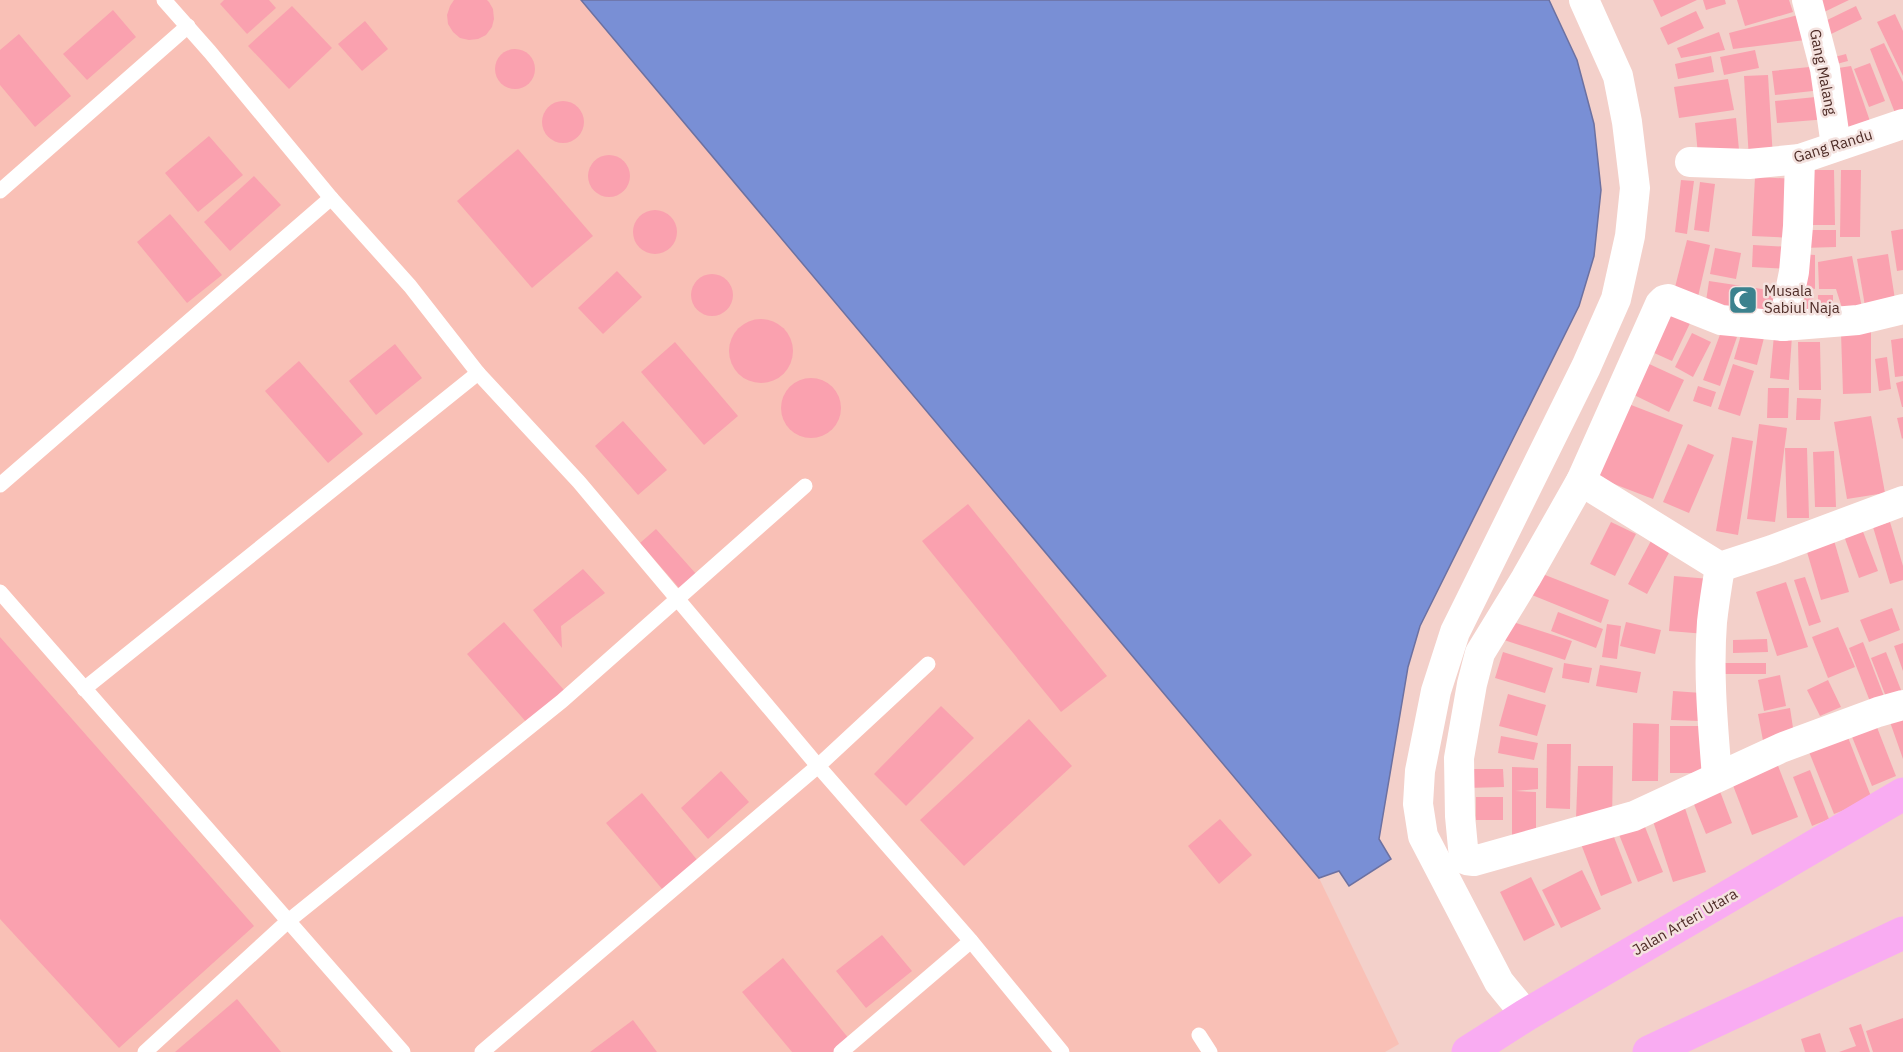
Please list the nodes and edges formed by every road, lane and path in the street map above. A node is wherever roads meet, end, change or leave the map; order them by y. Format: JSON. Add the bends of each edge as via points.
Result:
{"nodes":[{"id":1,"x":164,"y":0,"type":"edge"},
{"id":2,"x":1584,"y":0,"type":"edge"},
{"id":3,"x":1806,"y":0,"type":"edge"},
{"id":4,"x":188,"y":26,"type":"junction"},
{"id":5,"x":1903,"y":124,"type":"edge"},
{"id":6,"x":1836,"y":146,"type":"junction"},
{"id":7,"x":1800,"y":159,"type":"junction"},
{"id":8,"x":1690,"y":162,"type":"dead end"},
{"id":9,"x":0,"y":191,"type":"edge"},
{"id":10,"x":331,"y":198,"type":"junction"},
{"id":11,"x":1903,"y":309,"type":"edge"},
{"id":12,"x":1783,"y":326,"type":"junction"},
{"id":13,"x":478,"y":373,"type":"junction"},
{"id":14,"x":1581,"y":481,"type":"junction"},
{"id":15,"x":0,"y":485,"type":"edge"},
{"id":16,"x":805,"y":486,"type":"dead end"},
{"id":17,"x":1903,"y":501,"type":"edge"},
{"id":18,"x":1720,"y":567,"type":"junction"},
{"id":19,"x":0,"y":592,"type":"edge"},
{"id":20,"x":678,"y":600,"type":"junction"},
{"id":21,"x":928,"y":664,"type":"dead end"},
{"id":22,"x":84,"y":688,"type":"junction"},
{"id":23,"x":1903,"y":705,"type":"edge"},
{"id":24,"x":818,"y":765,"type":"junction"},
{"id":25,"x":1717,"y":777,"type":"junction"},
{"id":26,"x":1903,"y":794,"type":"edge"},
{"id":27,"x":287,"y":922,"type":"junction"},
{"id":28,"x":1903,"y":933,"type":"edge"},
{"id":29,"x":970,"y":941,"type":"junction"},
{"id":30,"x":1903,"y":953,"type":"edge"},
{"id":31,"x":1830,"y":966,"type":"junction"},
{"id":32,"x":1526,"y":1015,"type":"junction"},
{"id":33,"x":1199,"y":1035,"type":"dead end"},
{"id":34,"x":146,"y":1052,"type":"edge"},
{"id":35,"x":403,"y":1052,"type":"edge"},
{"id":36,"x":482,"y":1052,"type":"edge"},
{"id":37,"x":841,"y":1052,"type":"edge"},
{"id":38,"x":1062,"y":1052,"type":"edge"},
{"id":39,"x":1210,"y":1052,"type":"edge"},
{"id":40,"x":1468,"y":1052,"type":"edge"},
{"id":41,"x":1649,"y":1052,"type":"edge"}],
"edges":[{"from":1,"to":4,"type":"lane"},
{"from":2,"to":32,"type":"street","via":[[1618,76],[1628,122],[1635,188],[1630,236],[1616,299],[1586,367],[1455,632],[1436,691],[1420,771],[1418,804],[1423,836],[1500,982]]},
{"from":3,"to":6,"type":"street","name":"Gang Malang","via":[[1825,69]]},
{"from":4,"to":9,"type":"lane"},
{"from":4,"to":10,"type":"lane"},
{"from":5,"to":6,"type":"street","name":"Gang Randu"},
{"from":6,"to":7,"type":"street","name":"Gang Randu"},
{"from":7,"to":8,"type":"street","name":"Gang Randu","via":[[1749,164]]},
{"from":7,"to":12,"type":"street","via":[[1794,272]]},
{"from":10,"to":13,"type":"lane","via":[[410,286]]},
{"from":10,"to":15,"type":"lane"},
{"from":11,"to":12,"type":"street","via":[[1858,320]]},
{"from":12,"to":14,"type":"street","via":[[1721,320],[1664,300]]},
{"from":13,"to":20,"type":"lane","via":[[579,482]]},
{"from":13,"to":22,"type":"lane"},
{"from":14,"to":18,"type":"street"},
{"from":14,"to":25,"type":"street","via":[[1480,652],[1459,758],[1464,858],[1474,861],[1634,816]]},
{"from":16,"to":20,"type":"lane"},
{"from":17,"to":18,"type":"street"},
{"from":18,"to":25,"type":"street","via":[[1711,655]]},
{"from":19,"to":22,"type":"lane"},
{"from":20,"to":24,"type":"lane"},
{"from":20,"to":27,"type":"lane","via":[[562,701]]},
{"from":21,"to":24,"type":"lane"},
{"from":22,"to":27,"type":"lane"},
{"from":23,"to":25,"type":"street","via":[[1781,748]]},
{"from":24,"to":29,"type":"lane"},
{"from":24,"to":36,"type":"lane"},
{"from":26,"to":32,"type":"highway","name":"Jalan Arteri Utara"},
{"from":27,"to":34,"type":"lane"},
{"from":27,"to":35,"type":"lane"},
{"from":28,"to":31,"type":"highway"},
{"from":29,"to":37,"type":"lane"},
{"from":29,"to":38,"type":"lane"},
{"from":30,"to":31,"type":"highway"},
{"from":31,"to":41,"type":"highway"},
{"from":32,"to":40,"type":"highway","name":"Jalan Arteri Utara"},
{"from":33,"to":39,"type":"lane"}]}
